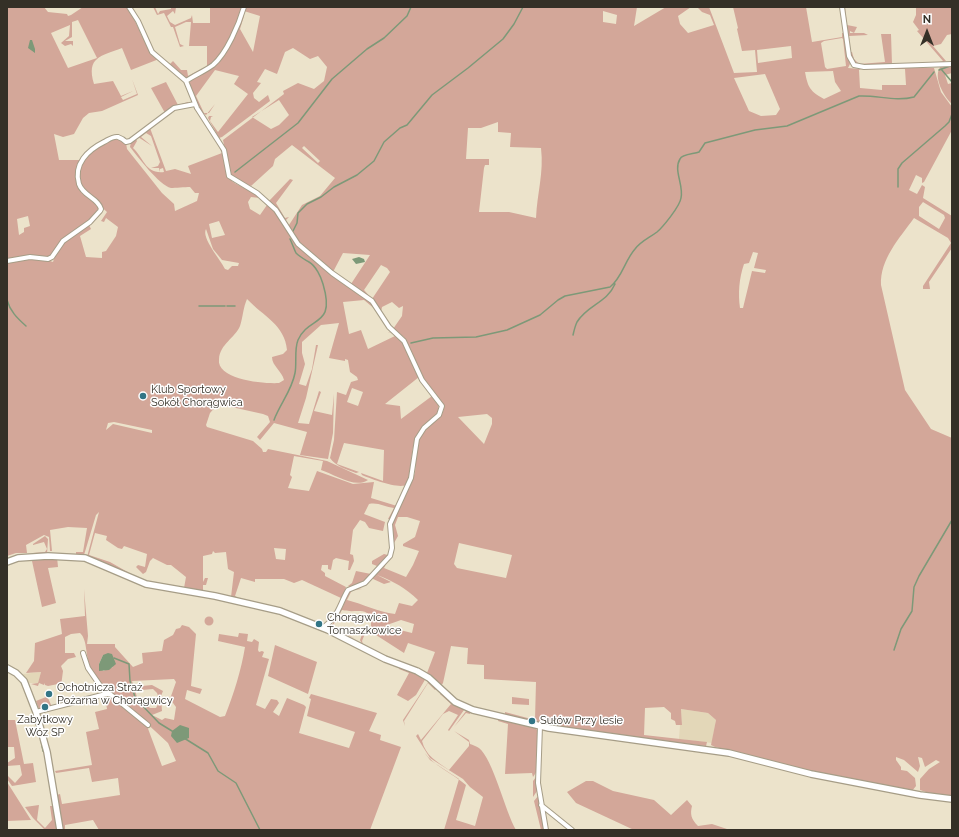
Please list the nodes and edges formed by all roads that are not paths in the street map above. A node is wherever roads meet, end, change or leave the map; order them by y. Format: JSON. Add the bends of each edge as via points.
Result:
{"nodes":[{"id":1,"x":129,"y":7,"type":"edge"},
{"id":2,"x":244,"y":7,"type":"edge"},
{"id":3,"x":842,"y":7,"type":"edge"},
{"id":4,"x":952,"y":64,"type":"edge"},
{"id":5,"x":186,"y":80,"type":"junction"},
{"id":6,"x":195,"y":104,"type":"junction"},
{"id":7,"x":7,"y":261,"type":"edge"},
{"id":8,"x":7,"y":562,"type":"edge"},
{"id":9,"x":322,"y":628,"type":"junction"},
{"id":10,"x":83,"y":653,"type":"dead end"},
{"id":11,"x":7,"y":668,"type":"edge"},
{"id":12,"x":106,"y":694,"type":"junction"},
{"id":13,"x":36,"y":712,"type":"junction"},
{"id":14,"x":148,"y":725,"type":"dead end"},
{"id":15,"x":540,"y":726,"type":"junction"},
{"id":16,"x":952,"y":799,"type":"edge"},
{"id":17,"x":541,"y":805,"type":"junction"},
{"id":18,"x":60,"y":830,"type":"edge"},
{"id":19,"x":546,"y":830,"type":"edge"},
{"id":20,"x":572,"y":830,"type":"edge"}],
"edges":[{"from":1,"to":5,"type":"street","via":[[152,52]]},
{"from":2,"to":5,"type":"street","via":[[239,22],[218,60],[209,68]]},
{"from":3,"to":4,"type":"street","via":[[849,56],[854,66]]},
{"from":5,"to":6,"type":"street"},
{"from":6,"to":7,"type":"street","via":[[174,108],[130,141],[114,137],[90,150],[82,160],[78,180],[84,192],[99,203],[100,211],[90,222],[63,241],[52,257]]},
{"from":6,"to":9,"type":"street","via":[[224,150],[229,176],[257,193],[276,210],[298,244],[332,273],[372,301],[391,329],[404,341],[422,380],[442,406],[439,415],[424,428],[417,439],[411,478],[390,524],[390,556],[365,583],[348,590],[337,614]]},
{"from":8,"to":9,"type":"street","via":[[18,558],[48,556],[85,558],[146,584],[268,608]]},
{"from":9,"to":15,"type":"street","via":[[420,673],[455,702],[467,708]]},
{"from":10,"to":12,"type":"street","via":[[88,668]]},
{"from":11,"to":13,"type":"street","via":[[24,681]]},
{"from":12,"to":13,"type":"street"},
{"from":12,"to":14,"type":"street","via":[[110,694]]},
{"from":13,"to":18,"type":"street"},
{"from":15,"to":16,"type":"street","via":[[710,749],[810,774],[920,796]]},
{"from":15,"to":17,"type":"street","via":[[538,782]]},
{"from":17,"to":19,"type":"street"},
{"from":17,"to":20,"type":"street"}]}
